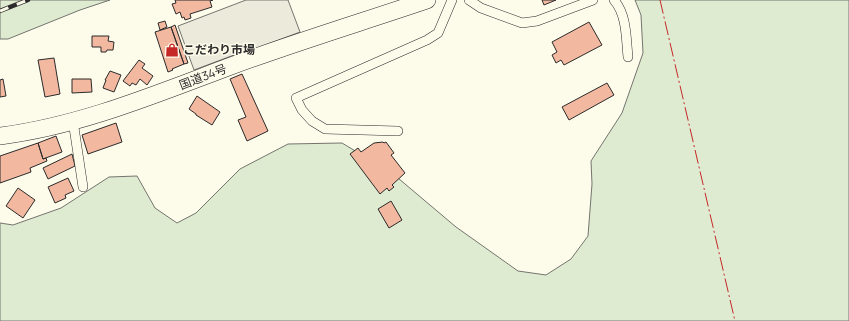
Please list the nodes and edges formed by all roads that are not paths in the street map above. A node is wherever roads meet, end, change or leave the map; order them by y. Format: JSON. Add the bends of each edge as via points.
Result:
{"nodes":[{"id":1,"x":426,"y":0,"type":"edge"},
{"id":2,"x":452,"y":0,"type":"edge"},
{"id":3,"x":469,"y":0,"type":"edge"},
{"id":4,"x":593,"y":0,"type":"edge"},
{"id":5,"x":614,"y":0,"type":"edge"},
{"id":6,"x":628,"y":57,"type":"dead end"},
{"id":7,"x":73,"y":121,"type":"junction"},
{"id":8,"x":398,"y":131,"type":"dead end"},
{"id":9,"x":0,"y":136,"type":"edge"},
{"id":10,"x":83,"y":187,"type":"dead end"}],
"edges":[{"from":1,"to":7,"type":"highway","name":"国道34号"},
{"from":2,"to":8,"type":"street","via":[[438,33],[427,40],[296,98],[302,110],[324,129]]},
{"from":3,"to":4,"type":"street","via":[[481,8],[522,23],[537,21]]},
{"from":5,"to":6,"type":"street","via":[[623,18]]},
{"from":7,"to":9,"type":"highway","name":"国道34号"},
{"from":7,"to":10,"type":"street"}]}
